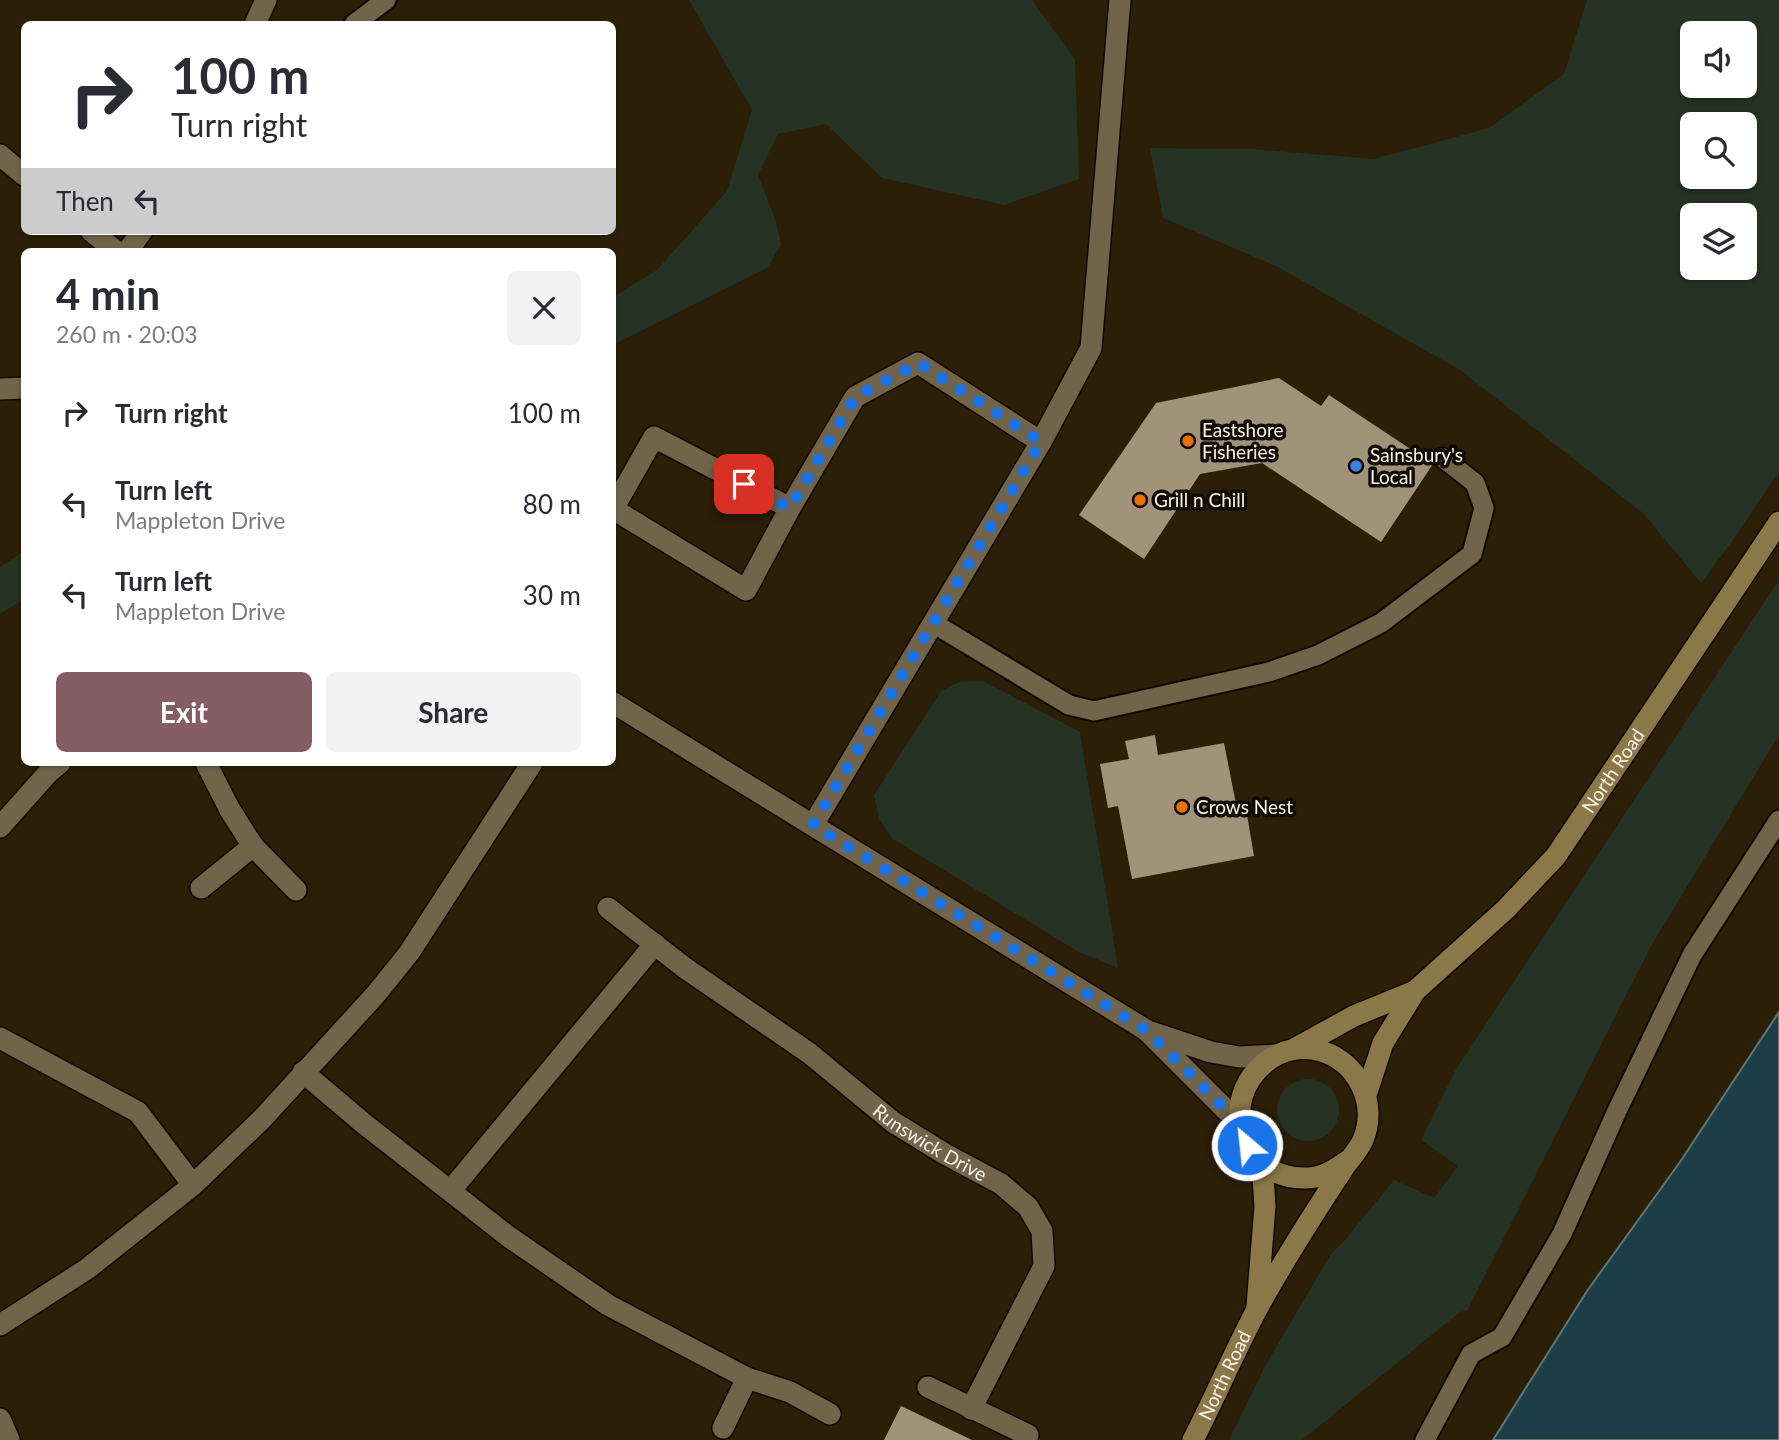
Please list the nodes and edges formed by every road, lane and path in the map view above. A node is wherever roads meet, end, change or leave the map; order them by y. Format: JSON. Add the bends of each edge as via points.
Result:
{"nodes":[{"id":1,"x":266,"y":0,"type":"edge"},
{"id":2,"x":386,"y":0,"type":"edge"},
{"id":3,"x":1120,"y":0,"type":"edge"},
{"id":4,"x":256,"y":21,"type":"edge"},
{"id":5,"x":358,"y":21,"type":"edge"},
{"id":6,"x":0,"y":155,"type":"edge"},
{"id":7,"x":21,"y":172,"type":"edge"},
{"id":8,"x":97,"y":235,"type":"edge"},
{"id":9,"x":112,"y":248,"type":"edge"},
{"id":10,"x":21,"y":388,"type":"edge"},
{"id":11,"x":0,"y":389,"type":"edge"},
{"id":12,"x":1041,"y":442,"type":"junction"},
{"id":13,"x":1443,"y":458,"type":"dead end"},
{"id":14,"x":616,"y":504,"type":"edge"},
{"id":15,"x":790,"y":508,"type":"junction"},
{"id":16,"x":616,"y":511,"type":"edge"},
{"id":17,"x":1779,"y":522,"type":"edge"},
{"id":18,"x":933,"y":623,"type":"junction"},
{"id":19,"x":616,"y":704,"type":"edge"},
{"id":20,"x":56,"y":766,"type":"edge"},
{"id":21,"x":208,"y":766,"type":"edge"},
{"id":22,"x":530,"y":766,"type":"edge"},
{"id":23,"x":1779,"y":820,"type":"edge"},
{"id":24,"x":813,"y":825,"type":"junction"},
{"id":25,"x":0,"y":827,"type":"edge"},
{"id":26,"x":253,"y":846,"type":"junction"},
{"id":27,"x":201,"y":888,"type":"dead end"},
{"id":28,"x":296,"y":890,"type":"dead end"},
{"id":29,"x":608,"y":908,"type":"dead end"},
{"id":30,"x":655,"y":944,"type":"junction"},
{"id":31,"x":1415,"y":990,"type":"junction"},
{"id":32,"x":1146,"y":1030,"type":"junction"},
{"id":33,"x":0,"y":1038,"type":"edge"},
{"id":34,"x":1296,"y":1048,"type":"junction"},
{"id":35,"x":1275,"y":1055,"type":"junction"},
{"id":36,"x":303,"y":1072,"type":"junction"},
{"id":37,"x":1366,"y":1095,"type":"junction"},
{"id":38,"x":1239,"y":1123,"type":"junction"},
{"id":39,"x":1349,"y":1160,"type":"junction"},
{"id":40,"x":1262,"y":1163,"type":"junction"},
{"id":41,"x":192,"y":1185,"type":"junction"},
{"id":42,"x":451,"y":1190,"type":"junction"},
{"id":43,"x":1256,"y":1311,"type":"junction"},
{"id":44,"x":0,"y":1325,"type":"edge"},
{"id":45,"x":747,"y":1378,"type":"junction"},
{"id":46,"x":928,"y":1387,"type":"dead end"},
{"id":47,"x":971,"y":1409,"type":"junction"},
{"id":48,"x":830,"y":1414,"type":"dead end"},
{"id":49,"x":0,"y":1419,"type":"edge"},
{"id":50,"x":723,"y":1428,"type":"dead end"},
{"id":51,"x":1028,"y":1436,"type":"dead end"},
{"id":52,"x":9,"y":1440,"type":"edge"},
{"id":53,"x":1193,"y":1440,"type":"edge"},
{"id":54,"x":1425,"y":1440,"type":"edge"}],
"edges":[{"from":1,"to":4,"type":"street"},
{"from":2,"to":5,"type":"lane"},
{"from":3,"to":12,"type":"street","via":[[1091,348]]},
{"from":6,"to":7,"type":"street"},
{"from":8,"to":9,"type":"street"},
{"from":10,"to":11,"type":"street"},
{"from":12,"to":15,"type":"street","via":[[919,363],[855,397]]},
{"from":12,"to":18,"type":"street"},
{"from":13,"to":18,"type":"lane","via":[[1475,483],[1485,508],[1472,554],[1381,623],[1318,655],[1269,672],[1094,711],[1069,705]]},
{"from":14,"to":15,"type":"street","via":[[654,437]]},
{"from":15,"to":16,"type":"street","via":[[746,590]]},
{"from":17,"to":31,"type":"main road","name":"North Road","via":[[1556,856],[1506,909]]},
{"from":18,"to":24,"type":"street"},
{"from":19,"to":24,"type":"street"},
{"from":20,"to":25,"type":"street"},
{"from":21,"to":26,"type":"street"},
{"from":22,"to":36,"type":"street","via":[[409,953]]},
{"from":23,"to":54,"type":"lane","via":[[1692,955],[1562,1234],[1502,1337],[1471,1354]]},
{"from":24,"to":32,"type":"street"},
{"from":26,"to":27,"type":"street"},
{"from":26,"to":28,"type":"street"},
{"from":29,"to":30,"type":"street","name":"Runswick Drive"},
{"from":30,"to":42,"type":"street"},
{"from":30,"to":47,"type":"street","name":"Runswick Drive","via":[[809,1053],[893,1122],[1001,1184],[1028,1207],[1042,1231],[1044,1266]]},
{"from":31,"to":34,"type":"main road"},
{"from":31,"to":37,"type":"main road","via":[[1383,1043]]},
{"from":32,"to":35,"type":"street","via":[[1211,1052]]},
{"from":32,"to":38,"type":"street"},
{"from":33,"to":41,"type":"street","via":[[138,1112]]},
{"from":34,"to":35,"type":"main road"},
{"from":34,"to":37,"type":"main road","via":[[1319,1050],[1340,1059],[1356,1074]]},
{"from":35,"to":38,"type":"main road","via":[[1253,1072],[1241,1096]]},
{"from":36,"to":41,"type":"street","via":[[262,1119]]},
{"from":36,"to":42,"type":"street"},
{"from":37,"to":39,"type":"main road","via":[[1369,1118],[1363,1141]]},
{"from":38,"to":40,"type":"main road","via":[[1247,1145]]},
{"from":39,"to":40,"type":"main road","via":[[1329,1174],[1306,1178],[1282,1175]]},
{"from":39,"to":43,"type":"main road","name":"North Road"},
{"from":40,"to":43,"type":"main road","via":[[1265,1206]]},
{"from":41,"to":44,"type":"street","via":[[87,1269]]},
{"from":42,"to":45,"type":"street","via":[[509,1237],[608,1305]]},
{"from":43,"to":53,"type":"main road","name":"North Road"},
{"from":45,"to":48,"type":"street","via":[[790,1392]]},
{"from":45,"to":50,"type":"street"},
{"from":46,"to":47,"type":"street"},
{"from":47,"to":51,"type":"street"},
{"from":49,"to":52,"type":"street"}]}
